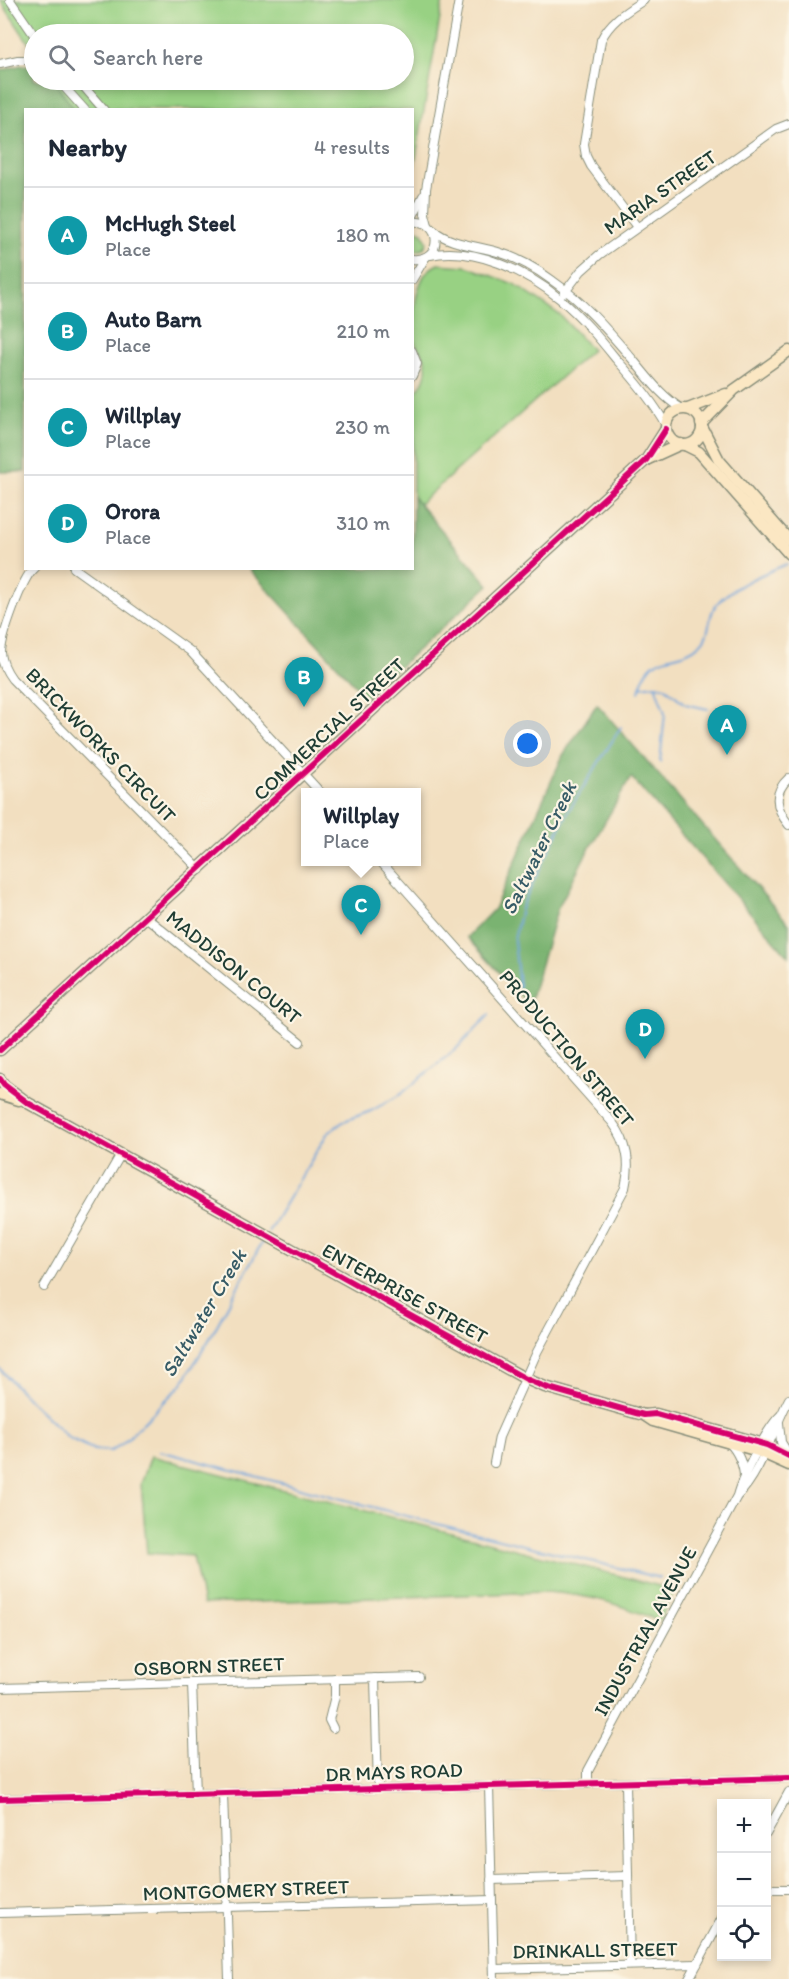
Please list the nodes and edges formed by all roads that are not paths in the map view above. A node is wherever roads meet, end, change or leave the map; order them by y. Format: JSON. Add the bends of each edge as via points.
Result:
{"nodes":[{"id":1,"x":10,"y":0,"type":"edge"},
{"id":2,"x":459,"y":0,"type":"edge"},
{"id":3,"x":644,"y":0,"type":"edge"},
{"id":4,"x":26,"y":24,"type":"edge"},
{"id":5,"x":24,"y":60,"type":"edge"},
{"id":6,"x":0,"y":64,"type":"edge"},
{"id":7,"x":67,"y":90,"type":"edge"},
{"id":8,"x":87,"y":90,"type":"edge"},
{"id":9,"x":83,"y":108,"type":"edge"},
{"id":10,"x":102,"y":108,"type":"edge"},
{"id":11,"x":789,"y":124,"type":"edge"},
{"id":12,"x":426,"y":189,"type":"junction"},
{"id":13,"x":414,"y":216,"type":"edge"},
{"id":14,"x":414,"y":220,"type":"edge"},
{"id":15,"x":430,"y":227,"type":"junction"},
{"id":16,"x":637,"y":227,"type":"junction"},
{"id":17,"x":427,"y":256,"type":"junction"},
{"id":18,"x":414,"y":259,"type":"edge"},
{"id":19,"x":414,"y":277,"type":"edge"},
{"id":20,"x":566,"y":290,"type":"junction"},
{"id":21,"x":560,"y":299,"type":"junction"},
{"id":22,"x":789,"y":351,"type":"edge"},
{"id":23,"x":414,"y":356,"type":"edge"},
{"id":24,"x":414,"y":371,"type":"edge"},
{"id":25,"x":734,"y":390,"type":"junction"},
{"id":26,"x":685,"y":409,"type":"junction"},
{"id":27,"x":702,"y":425,"type":"junction"},
{"id":28,"x":666,"y":427,"type":"junction"},
{"id":29,"x":683,"y":445,"type":"junction"},
{"id":30,"x":646,"y":460,"type":"junction"},
{"id":31,"x":789,"y":540,"type":"edge"},
{"id":32,"x":789,"y":554,"type":"edge"},
{"id":33,"x":32,"y":570,"type":"edge"},
{"id":34,"x":77,"y":570,"type":"edge"},
{"id":35,"x":303,"y":774,"type":"junction"},
{"id":36,"x":789,"y":778,"type":"edge"},
{"id":37,"x":316,"y":788,"type":"edge"},
{"id":38,"x":789,"y":825,"type":"edge"},
{"id":39,"x":385,"y":866,"type":"edge"},
{"id":40,"x":200,"y":870,"type":"junction"},
{"id":41,"x":147,"y":918,"type":"junction"},
{"id":42,"x":300,"y":1042,"type":"dead end"},
{"id":43,"x":3,"y":1048,"type":"edge"},
{"id":44,"x":0,"y":1059,"type":"edge"},
{"id":45,"x":0,"y":1079,"type":"edge"},
{"id":46,"x":0,"y":1094,"type":"edge"},
{"id":47,"x":28,"y":1103,"type":"junction"},
{"id":48,"x":121,"y":1154,"type":"junction"},
{"id":49,"x":44,"y":1287,"type":"dead end"},
{"id":50,"x":526,"y":1379,"type":"junction"},
{"id":51,"x":789,"y":1400,"type":"edge"},
{"id":52,"x":644,"y":1415,"type":"junction"},
{"id":53,"x":780,"y":1418,"type":"junction"},
{"id":54,"x":729,"y":1443,"type":"junction"},
{"id":55,"x":763,"y":1448,"type":"junction"},
{"id":56,"x":787,"y":1459,"type":"edge"},
{"id":57,"x":494,"y":1463,"type":"dead end"},
{"id":58,"x":754,"y":1471,"type":"junction"},
{"id":59,"x":744,"y":1478,"type":"junction"},
{"id":60,"x":737,"y":1496,"type":"junction"},
{"id":61,"x":419,"y":1677,"type":"dead end"},
{"id":62,"x":375,"y":1678,"type":"junction"},
{"id":63,"x":334,"y":1679,"type":"junction"},
{"id":64,"x":192,"y":1683,"type":"junction"},
{"id":65,"x":0,"y":1688,"type":"edge"},
{"id":66,"x":333,"y":1728,"type":"dead end"},
{"id":67,"x":789,"y":1778,"type":"edge"},
{"id":68,"x":626,"y":1783,"type":"junction"},
{"id":69,"x":588,"y":1784,"type":"junction"},
{"id":70,"x":489,"y":1786,"type":"junction"},
{"id":71,"x":378,"y":1789,"type":"junction"},
{"id":72,"x":789,"y":1792,"type":"edge"},
{"id":73,"x":223,"y":1793,"type":"junction"},
{"id":74,"x":196,"y":1794,"type":"junction"},
{"id":75,"x":0,"y":1799,"type":"edge"},
{"id":76,"x":771,"y":1825,"type":"edge"},
{"id":77,"x":627,"y":1876,"type":"junction"},
{"id":78,"x":491,"y":1880,"type":"junction"},
{"id":79,"x":771,"y":1889,"type":"edge"},
{"id":80,"x":789,"y":1889,"type":"edge"},
{"id":81,"x":492,"y":1900,"type":"junction"},
{"id":82,"x":226,"y":1907,"type":"junction"},
{"id":83,"x":0,"y":1913,"type":"edge"},
{"id":84,"x":717,"y":1927,"type":"edge"},
{"id":85,"x":697,"y":1964,"type":"junction"},
{"id":86,"x":630,"y":1965,"type":"junction"},
{"id":87,"x":494,"y":1970,"type":"junction"},
{"id":88,"x":229,"y":1979,"type":"edge"},
{"id":89,"x":494,"y":1979,"type":"edge"},
{"id":90,"x":689,"y":1979,"type":"edge"}],
"edges":[{"from":1,"to":4,"type":"street"},
{"from":2,"to":12,"type":"street"},
{"from":3,"to":16,"type":"street","via":[[605,32],[584,144],[591,166]]},
{"from":5,"to":6,"type":"street"},
{"from":7,"to":9,"type":"street"},
{"from":8,"to":10,"type":"street"},
{"from":11,"to":16,"type":"street","name":"MARIA STREET","via":[[776,129]]},
{"from":12,"to":13,"type":"street"},
{"from":12,"to":15,"type":"street","via":[[425,214]]},
{"from":14,"to":15,"type":"street"},
{"from":15,"to":17,"type":"street","via":[[436,241]]},
{"from":15,"to":20,"type":"street","via":[[449,240],[523,262]]},
{"from":16,"to":20,"type":"street","name":"MARIA STREET","via":[[590,263]]},
{"from":17,"to":18,"type":"street"},
{"from":17,"to":19,"type":"street"},
{"from":17,"to":21,"type":"street","via":[[450,253],[486,260],[521,274]]},
{"from":20,"to":21,"type":"street","name":"MARIA STREET"},
{"from":20,"to":26,"type":"street","via":[[596,317],[657,389]]},
{"from":21,"to":28,"type":"street","via":[[648,395]]},
{"from":22,"to":25,"type":"street"},
{"from":23,"to":24,"type":"street"},
{"from":25,"to":26,"type":"street"},
{"from":25,"to":27,"type":"street"},
{"from":26,"to":27,"type":"street","via":[[697,414]]},
{"from":26,"to":28,"type":"street","via":[[671,414]]},
{"from":27,"to":29,"type":"street","via":[[696,440]]},
{"from":27,"to":31,"type":"street","via":[[719,460]]},
{"from":28,"to":29,"type":"street","via":[[670,439]]},
{"from":28,"to":30,"type":"street","name":"COMMERCIAL STREET"},
{"from":29,"to":30,"type":"street","name":"COMMERCIAL STREET"},
{"from":29,"to":32,"type":"street","via":[[699,452]]},
{"from":30,"to":35,"type":"street","name":"COMMERCIAL STREET"},
{"from":33,"to":40,"type":"street","name":"BRICKWORKS CIRCUIT","via":[[23,582],[3,642],[4,667]]},
{"from":34,"to":35,"type":"street","via":[[190,651]]},
{"from":35,"to":37,"type":"street"},
{"from":35,"to":40,"type":"street","name":"COMMERCIAL STREET"},
{"from":36,"to":38,"type":"street","via":[[777,798],[778,810]]},
{"from":39,"to":50,"type":"street","name":"PRODUCTION STREET","via":[[612,1122],[627,1149],[625,1188]]},
{"from":40,"to":41,"type":"street","name":"COMMERCIAL STREET"},
{"from":41,"to":42,"type":"street","name":"MADDISON COURT"},
{"from":41,"to":43,"type":"street","name":"COMMERCIAL STREET"},
{"from":43,"to":44,"type":"street","name":"COMMERCIAL STREET"},
{"from":45,"to":47,"type":"street","name":"ENTERPRISE STREET"},
{"from":46,"to":47,"type":"street","name":"ENTERPRISE STREET"},
{"from":47,"to":48,"type":"street","name":"ENTERPRISE STREET"},
{"from":48,"to":49,"type":"street"},
{"from":48,"to":50,"type":"street","name":"ENTERPRISE STREET"},
{"from":50,"to":52,"type":"street","name":"ENTERPRISE STREET"},
{"from":50,"to":57,"type":"street","name":"PRODUCTION STREET","via":[[498,1440]]},
{"from":51,"to":53,"type":"street","name":"INDUSTRIAL AVENUE"},
{"from":52,"to":54,"type":"street","name":"ENTERPRISE STREET","via":[[652,1421]]},
{"from":52,"to":55,"type":"street","name":"ENTERPRISE STREET","via":[[656,1414]]},
{"from":53,"to":55,"type":"street","name":"INDUSTRIAL AVENUE","via":[[773,1422]]},
{"from":53,"to":56,"type":"street","via":[[781,1442]]},
{"from":54,"to":55,"type":"street","name":"ENTERPRISE STREET"},
{"from":54,"to":59,"type":"street","via":[[735,1448]]},
{"from":55,"to":56,"type":"street","name":"ENTERPRISE STREET"},
{"from":55,"to":58,"type":"street","name":"INDUSTRIAL AVENUE"},
{"from":55,"to":59,"type":"street","name":"INDUSTRIAL AVENUE"},
{"from":56,"to":58,"type":"street","via":[[766,1462]]},
{"from":58,"to":60,"type":"street","name":"INDUSTRIAL AVENUE"},
{"from":59,"to":60,"type":"street","name":"INDUSTRIAL AVENUE"},
{"from":60,"to":69,"type":"street","name":"INDUSTRIAL AVENUE","via":[[588,1771]]},
{"from":61,"to":62,"type":"street","name":"OSBORN STREET"},
{"from":62,"to":63,"type":"street","name":"OSBORN STREET"},
{"from":62,"to":71,"type":"street"},
{"from":63,"to":64,"type":"street","name":"OSBORN STREET"},
{"from":63,"to":66,"type":"street","via":[[335,1696],[329,1720]]},
{"from":64,"to":65,"type":"street","name":"OSBORN STREET"},
{"from":64,"to":74,"type":"street"},
{"from":67,"to":68,"type":"street","name":"DR MAYS ROAD"},
{"from":68,"to":69,"type":"street","name":"DR MAYS ROAD"},
{"from":68,"to":77,"type":"street"},
{"from":69,"to":70,"type":"street","name":"DR MAYS ROAD"},
{"from":70,"to":71,"type":"street","name":"DR MAYS ROAD"},
{"from":70,"to":78,"type":"street"},
{"from":71,"to":73,"type":"street","name":"DR MAYS ROAD"},
{"from":72,"to":76,"type":"street"},
{"from":73,"to":74,"type":"street","name":"DR MAYS ROAD"},
{"from":73,"to":82,"type":"street"},
{"from":74,"to":75,"type":"street","name":"DR MAYS ROAD"},
{"from":77,"to":78,"type":"street"},
{"from":77,"to":86,"type":"street"},
{"from":78,"to":81,"type":"street"},
{"from":79,"to":80,"type":"street"},
{"from":81,"to":82,"type":"street","name":"MONTGOMERY STREET"},
{"from":81,"to":87,"type":"street"},
{"from":82,"to":83,"type":"street","name":"MONTGOMERY STREET"},
{"from":82,"to":88,"type":"street"},
{"from":84,"to":85,"type":"street"},
{"from":85,"to":86,"type":"street","name":"DRINKALL STREET"},
{"from":85,"to":90,"type":"street"},
{"from":86,"to":87,"type":"street","name":"DRINKALL STREET"},
{"from":87,"to":89,"type":"street"}]}
